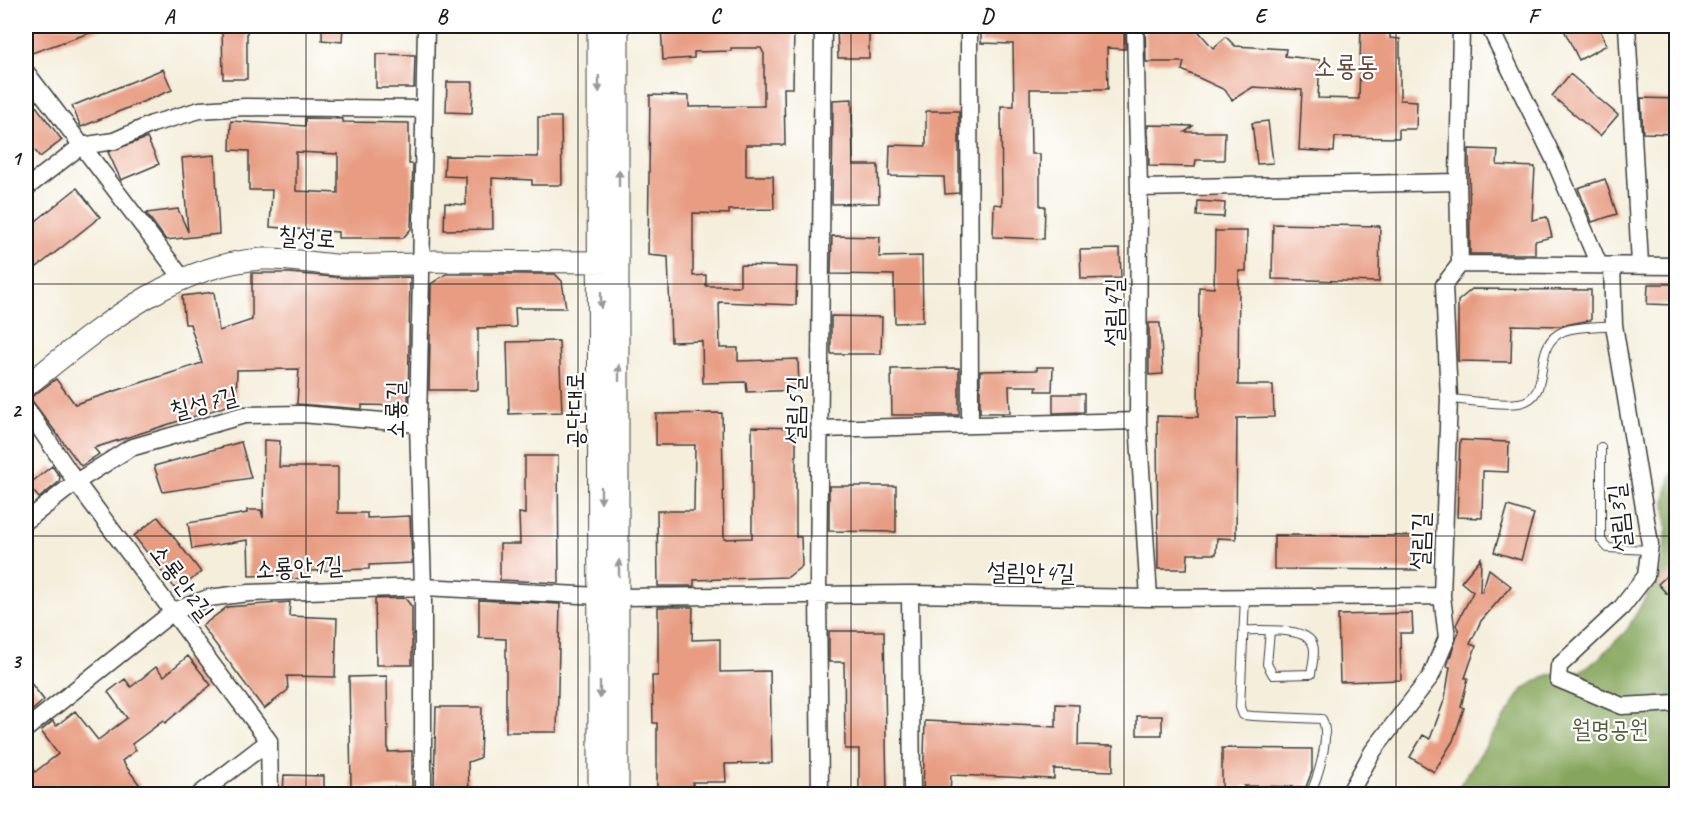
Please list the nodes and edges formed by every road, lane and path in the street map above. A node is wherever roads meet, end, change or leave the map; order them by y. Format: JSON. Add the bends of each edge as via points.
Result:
{"nodes":[{"id":1,"x":426,"y":26,"type":"edge"},
{"id":2,"x":598,"y":26,"type":"edge"},
{"id":3,"x":618,"y":26,"type":"edge"},
{"id":4,"x":823,"y":26,"type":"edge"},
{"id":5,"x":969,"y":26,"type":"edge"},
{"id":6,"x":1135,"y":26,"type":"edge"},
{"id":7,"x":1461,"y":26,"type":"edge"},
{"id":8,"x":1489,"y":26,"type":"edge"},
{"id":9,"x":1627,"y":26,"type":"edge"},
{"id":10,"x":26,"y":72,"type":"edge"},
{"id":11,"x":424,"y":109,"type":"junction"},
{"id":12,"x":81,"y":146,"type":"junction"},
{"id":13,"x":1458,"y":182,"type":"junction"},
{"id":14,"x":26,"y":188,"type":"edge"},
{"id":15,"x":1139,"y":188,"type":"junction"},
{"id":16,"x":421,"y":261,"type":"junction"},
{"id":17,"x":610,"y":262,"type":"junction"},
{"id":18,"x":1460,"y":264,"type":"junction"},
{"id":19,"x":1640,"y":264,"type":"junction"},
{"id":20,"x":1606,"y":266,"type":"junction"},
{"id":21,"x":1677,"y":266,"type":"edge"},
{"id":22,"x":183,"y":279,"type":"junction"},
{"id":23,"x":1614,"y":325,"type":"junction"},
{"id":24,"x":26,"y":386,"type":"edge"},
{"id":25,"x":1449,"y":399,"type":"junction"},
{"id":26,"x":26,"y":408,"type":"edge"},
{"id":27,"x":1138,"y":422,"type":"junction"},
{"id":28,"x":418,"y":424,"type":"junction"},
{"id":29,"x":970,"y":424,"type":"junction"},
{"id":30,"x":819,"y":429,"type":"junction"},
{"id":31,"x":1601,"y":447,"type":"dead end"},
{"id":32,"x":76,"y":482,"type":"junction"},
{"id":33,"x":26,"y":521,"type":"edge"},
{"id":34,"x":1649,"y":550,"type":"junction"},
{"id":35,"x":423,"y":587,"type":"junction"},
{"id":36,"x":818,"y":594,"type":"junction"},
{"id":37,"x":910,"y":594,"type":"junction"},
{"id":38,"x":1442,"y":596,"type":"junction"},
{"id":39,"x":610,"y":597,"type":"junction"},
{"id":40,"x":1245,"y":597,"type":"junction"},
{"id":41,"x":1149,"y":598,"type":"junction"},
{"id":42,"x":174,"y":611,"type":"junction"},
{"id":43,"x":1243,"y":630,"type":"junction"},
{"id":44,"x":1270,"y":631,"type":"junction"},
{"id":45,"x":1677,"y":703,"type":"edge"},
{"id":46,"x":26,"y":729,"type":"edge"},
{"id":47,"x":269,"y":741,"type":"junction"},
{"id":48,"x":200,"y":795,"type":"edge"},
{"id":49,"x":270,"y":795,"type":"edge"},
{"id":50,"x":423,"y":795,"type":"edge"},
{"id":51,"x":599,"y":795,"type":"edge"},
{"id":52,"x":618,"y":795,"type":"edge"},
{"id":53,"x":820,"y":795,"type":"edge"},
{"id":54,"x":912,"y":795,"type":"edge"},
{"id":55,"x":1310,"y":795,"type":"edge"},
{"id":56,"x":1349,"y":795,"type":"edge"}],
"edges":[{"from":1,"to":11,"type":"street","name":"소룡길"},
{"from":2,"to":17,"type":"street","name":"공단대로","one_way":true},
{"from":17,"to":3,"type":"street","name":"공단대로","one_way":true},
{"from":4,"to":30,"type":"street","name":"설림5길"},
{"from":5,"to":29,"type":"street"},
{"from":6,"to":15,"type":"street","name":"설림4길"},
{"from":7,"to":13,"type":"street"},
{"from":8,"to":20,"type":"street","name":"설림3길"},
{"from":9,"to":19,"type":"street"},
{"from":10,"to":12,"type":"street"},
{"from":11,"to":12,"type":"street","via":[[200,110],[152,124],[114,141]]},
{"from":11,"to":16,"type":"street","name":"소룡길"},
{"from":12,"to":14,"type":"street"},
{"from":12,"to":22,"type":"street"},
{"from":13,"to":15,"type":"street"},
{"from":13,"to":18,"type":"street"},
{"from":15,"to":27,"type":"street","name":"설림4길"},
{"from":16,"to":17,"type":"street","name":"칠성로"},
{"from":16,"to":22,"type":"street","name":"칠성로","via":[[339,265],[263,260],[193,273]]},
{"from":16,"to":28,"type":"street","name":"소룡길"},
{"from":17,"to":39,"type":"street","name":"공단대로"},
{"from":18,"to":20,"type":"street"},
{"from":18,"to":25,"type":"street","name":"설림길","via":[[1444,285]]},
{"from":19,"to":20,"type":"street"},
{"from":19,"to":21,"type":"street"},
{"from":20,"to":23,"type":"street","name":"설림3길"},
{"from":22,"to":24,"type":"street","name":"칠성로","via":[[98,330]]},
{"from":23,"to":25,"type":"lane","via":[[1564,331],[1551,340],[1544,350],[1540,384],[1533,397],[1519,403]]},
{"from":23,"to":34,"type":"street","name":"설림3길"},
{"from":25,"to":38,"type":"street","name":"설림길"},
{"from":26,"to":32,"type":"street","name":"소룡안2길"},
{"from":27,"to":29,"type":"street"},
{"from":27,"to":41,"type":"street","name":"설림4길"},
{"from":28,"to":32,"type":"street","name":"칠성7길","via":[[301,414],[244,415],[130,448]]},
{"from":28,"to":35,"type":"street","name":"소룡길"},
{"from":29,"to":30,"type":"street"},
{"from":30,"to":36,"type":"street","name":"설림5길"},
{"from":31,"to":34,"type":"lane","via":[[1601,540],[1608,548]]},
{"from":32,"to":33,"type":"street","name":"칠성7길"},
{"from":32,"to":42,"type":"street","name":"소룡안2길"},
{"from":34,"to":45,"type":"street","name":"설림3길","via":[[1646,576],[1622,607],[1559,666],[1558,679],[1622,706]]},
{"from":35,"to":39,"type":"street","name":"소룡안1길"},
{"from":35,"to":42,"type":"street","name":"소룡안1길","via":[[249,593],[208,598]]},
{"from":35,"to":50,"type":"street","name":"소룡길"},
{"from":36,"to":37,"type":"street","name":"설림안4길"},
{"from":36,"to":39,"type":"street","name":"설림안4길"},
{"from":36,"to":53,"type":"street","name":"설림5길"},
{"from":37,"to":41,"type":"street","name":"설림안4길"},
{"from":37,"to":54,"type":"street"},
{"from":38,"to":40,"type":"street","name":"설림안4길"},
{"from":38,"to":56,"type":"street","name":"설림길","via":[[1447,638],[1431,676],[1373,751]]},
{"from":39,"to":51,"type":"street","name":"공단대로","one_way":true},
{"from":39,"to":52,"type":"street","name":"공단대로"},
{"from":40,"to":41,"type":"street","name":"설림안4길"},
{"from":40,"to":43,"type":"lane"},
{"from":42,"to":46,"type":"street","name":"소룡안1길"},
{"from":42,"to":47,"type":"street","name":"소룡안2길"},
{"from":43,"to":44,"type":"lane"},
{"from":43,"to":55,"type":"lane","via":[[1243,715],[1322,719],[1326,726],[1320,774]]},
{"from":44,"to":44,"type":"lane","via":[[1304,633],[1310,638],[1314,648],[1311,674],[1273,675],[1267,664]]},
{"from":47,"to":48,"type":"street"},
{"from":47,"to":49,"type":"street"}]}
